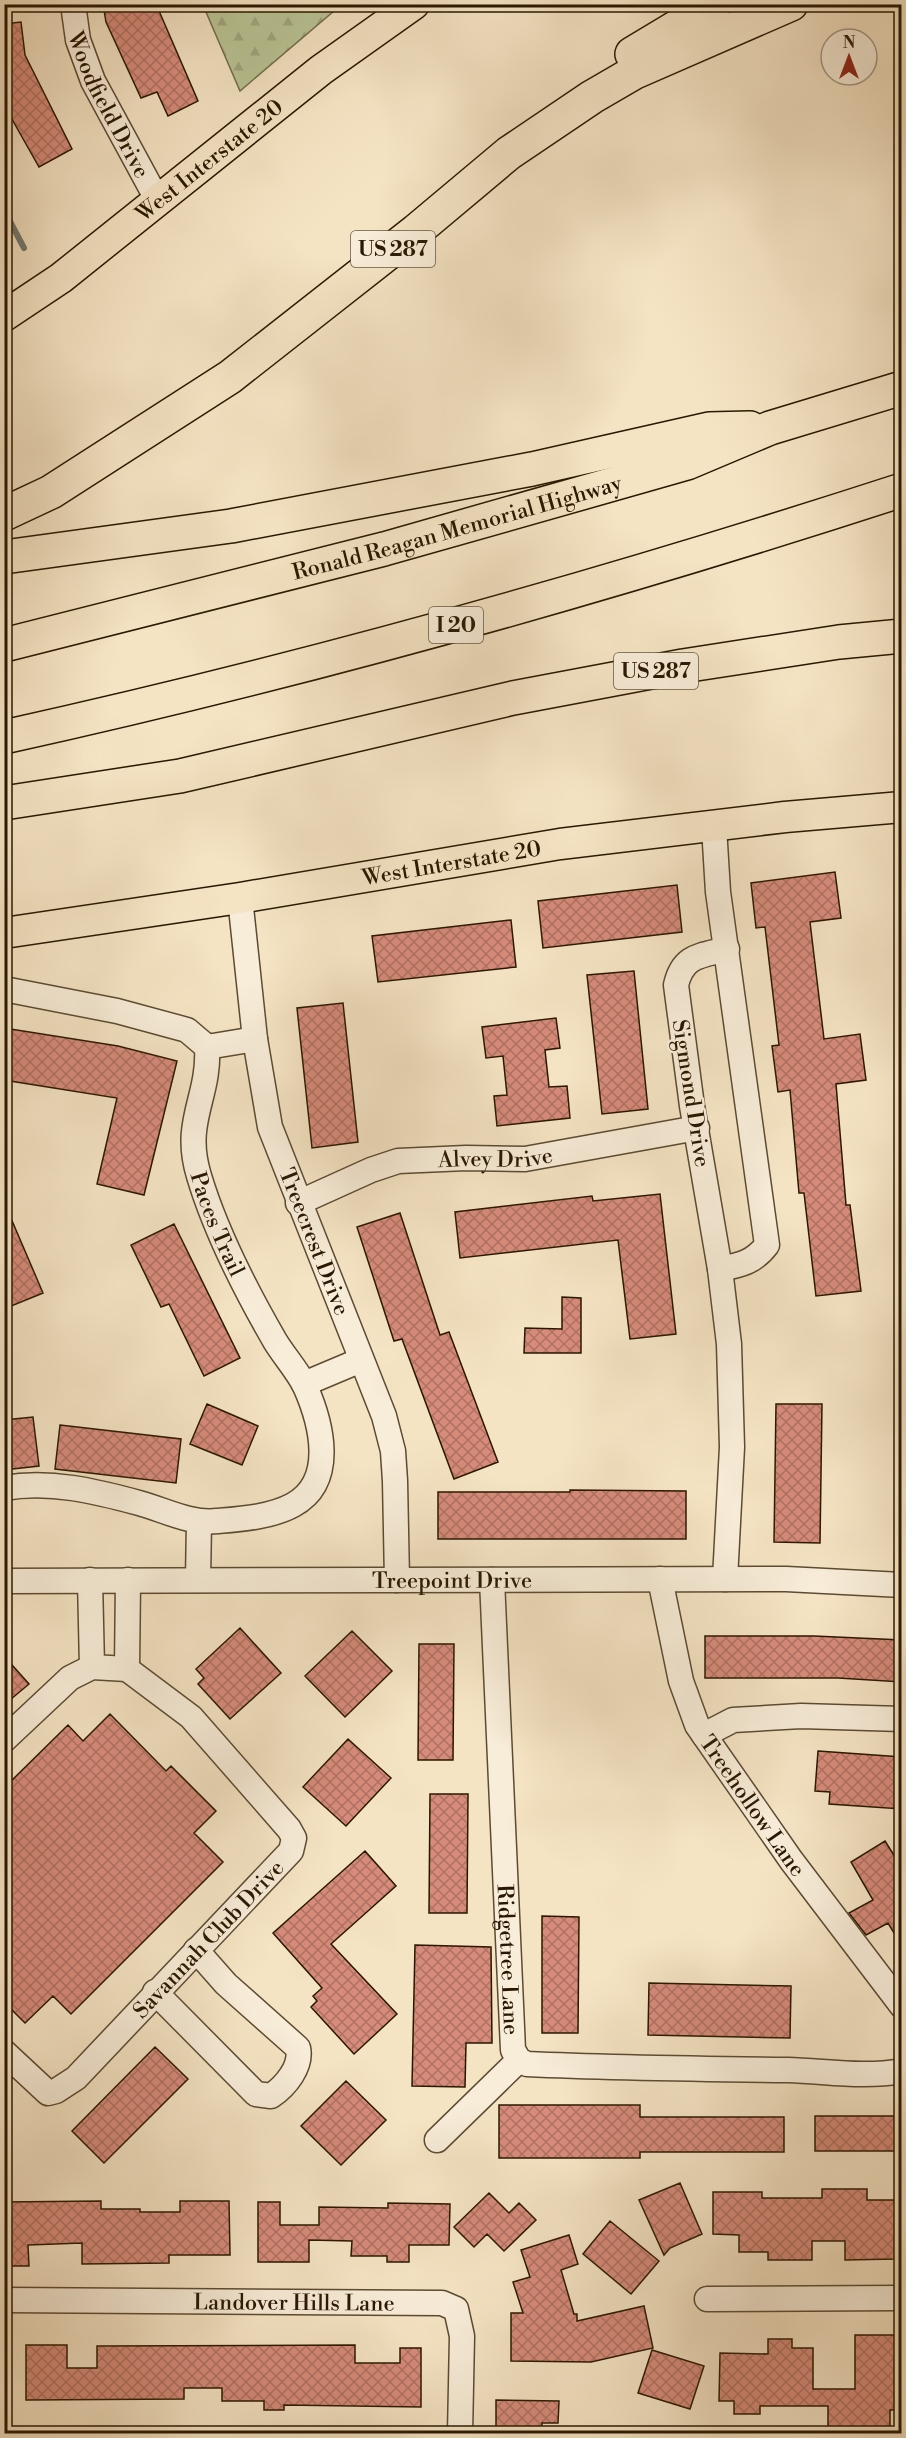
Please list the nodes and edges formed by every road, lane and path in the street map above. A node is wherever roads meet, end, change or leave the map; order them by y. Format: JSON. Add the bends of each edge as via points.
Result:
{"nodes":[{"id":1,"x":73,"y":4,"type":"edge"},
{"id":2,"x":414,"y":4,"type":"edge"},
{"id":3,"x":715,"y":4,"type":"edge"},
{"id":4,"x":791,"y":4,"type":"edge"},
{"id":5,"x":592,"y":97,"type":"junction"},
{"id":6,"x":158,"y":201,"type":"junction"},
{"id":7,"x":4,"y":316,"type":"edge"},
{"id":8,"x":902,"y":388,"type":"edge"},
{"id":9,"x":770,"y":428,"type":"junction"},
{"id":10,"x":902,"y":490,"type":"edge"},
{"id":11,"x":4,"y":514,"type":"edge"},
{"id":12,"x":4,"y":557,"type":"edge"},
{"id":13,"x":902,"y":636,"type":"edge"},
{"id":14,"x":4,"y":645,"type":"edge"},
{"id":15,"x":4,"y":737,"type":"edge"},
{"id":16,"x":4,"y":803,"type":"edge"},
{"id":17,"x":902,"y":807,"type":"edge"},
{"id":18,"x":714,"y":827,"type":"junction"},
{"id":19,"x":240,"y":898,"type":"junction"},
{"id":20,"x":4,"y":933,"type":"edge"},
{"id":21,"x":727,"y":949,"type":"junction"},
{"id":22,"x":4,"y":989,"type":"edge"},
{"id":23,"x":255,"y":1039,"type":"junction"},
{"id":24,"x":207,"y":1047,"type":"junction"},
{"id":25,"x":697,"y":1128,"type":"junction"},
{"id":26,"x":298,"y":1203,"type":"junction"},
{"id":27,"x":720,"y":1269,"type":"junction"},
{"id":28,"x":361,"y":1360,"type":"junction"},
{"id":29,"x":304,"y":1384,"type":"junction"},
{"id":30,"x":4,"y":1488,"type":"edge"},
{"id":31,"x":199,"y":1522,"type":"junction"},
{"id":32,"x":725,"y":1579,"type":"junction"},
{"id":33,"x":90,"y":1580,"type":"junction"},
{"id":34,"x":128,"y":1580,"type":"junction"},
{"id":35,"x":198,"y":1580,"type":"junction"},
{"id":36,"x":397,"y":1580,"type":"junction"},
{"id":37,"x":492,"y":1580,"type":"junction"},
{"id":38,"x":660,"y":1580,"type":"junction"},
{"id":39,"x":4,"y":1581,"type":"edge"},
{"id":40,"x":902,"y":1585,"type":"edge"},
{"id":41,"x":92,"y":1667,"type":"junction"},
{"id":42,"x":127,"y":1669,"type":"junction"},
{"id":43,"x":902,"y":1719,"type":"edge"},
{"id":44,"x":704,"y":1735,"type":"junction"},
{"id":45,"x":4,"y":1740,"type":"edge"},
{"id":46,"x":196,"y":1950,"type":"junction"},
{"id":47,"x":155,"y":1992,"type":"junction"},
{"id":48,"x":902,"y":2006,"type":"edge"},
{"id":49,"x":4,"y":2052,"type":"edge"},
{"id":50,"x":519,"y":2060,"type":"junction"},
{"id":51,"x":902,"y":2071,"type":"edge"},
{"id":52,"x":437,"y":2140,"type":"dead end"},
{"id":53,"x":902,"y":2298,"type":"edge"},
{"id":54,"x":707,"y":2299,"type":"dead end"},
{"id":55,"x":4,"y":2300,"type":"edge"},
{"id":56,"x":460,"y":2433,"type":"edge"}],
"edges":[{"from":1,"to":6,"type":"street","name":"Woodfield Drive","via":[[78,40],[93,81]]},
{"from":2,"to":6,"type":"main road","name":"West Interstate 20","via":[[321,70]]},
{"from":3,"to":5,"type":"highway","via":[[613,65]]},
{"from":4,"to":5,"type":"highway","number":"US 287","via":[[635,72]]},
{"from":5,"to":11,"type":"highway","number":"US 287","via":[[509,153],[230,377],[51,492]]},
{"from":6,"to":7,"type":"main road","name":"West Interstate 20","via":[[61,278]]},
{"from":8,"to":9,"type":"highway","name":"Ronald Reagan Memorial Highway"},
{"from":9,"to":12,"type":"highway","via":[[709,429],[532,469],[231,526]]},
{"from":9,"to":14,"type":"highway","name":"Ronald Reagan Memorial Highway","via":[[687,463],[395,546]]},
{"from":10,"to":15,"type":"highway","number":"I 20","via":[[608,582],[403,640]]},
{"from":13,"to":16,"type":"highway","number":"US 287","via":[[683,666],[513,698],[180,777]]},
{"from":17,"to":18,"type":"main road","name":"West Interstate 20"},
{"from":18,"to":19,"type":"main road","name":"West Interstate 20","via":[[560,844]]},
{"from":18,"to":21,"type":"street"},
{"from":19,"to":20,"type":"main road","name":"West Interstate 20"},
{"from":19,"to":23,"type":"street","name":"Treecrest Drive"},
{"from":21,"to":25,"type":"street","name":"Sigmond Drive","via":[[686,961],[676,985]]},
{"from":21,"to":27,"type":"street","via":[[767,1245],[746,1264]]},
{"from":22,"to":24,"type":"street","via":[[117,1011],[187,1030]]},
{"from":23,"to":24,"type":"street"},
{"from":23,"to":26,"type":"street","name":"Treecrest Drive","via":[[270,1127]]},
{"from":24,"to":29,"type":"street","name":"Paces Trail","via":[[204,1088],[194,1117],[191,1146],[198,1174],[213,1220],[275,1341]]},
{"from":25,"to":26,"type":"street","name":"Alvey Drive","via":[[525,1160],[398,1161]]},
{"from":25,"to":27,"type":"street","name":"Sigmond Drive"},
{"from":26,"to":28,"type":"street","name":"Treecrest Drive"},
{"from":27,"to":32,"type":"street","name":"Sigmond Drive","via":[[732,1413]]},
{"from":28,"to":29,"type":"street"},
{"from":28,"to":36,"type":"street","name":"Treecrest Drive","via":[[384,1416],[393,1451]]},
{"from":29,"to":31,"type":"street","name":"Paces Trail","via":[[321,1426],[322,1447],[318,1474],[308,1492],[293,1505],[259,1516]]},
{"from":30,"to":31,"type":"street","name":"Paces Trail","via":[[45,1484],[138,1503]]},
{"from":31,"to":35,"type":"street"},
{"from":32,"to":38,"type":"street","name":"Treepoint Drive"},
{"from":32,"to":40,"type":"street","name":"Treepoint Drive"},
{"from":33,"to":34,"type":"street","name":"Treepoint Drive"},
{"from":33,"to":39,"type":"street","name":"Treepoint Drive"},
{"from":33,"to":41,"type":"street"},
{"from":34,"to":35,"type":"street","name":"Treepoint Drive"},
{"from":34,"to":42,"type":"street"},
{"from":35,"to":36,"type":"street","name":"Treepoint Drive"},
{"from":36,"to":37,"type":"street","name":"Treepoint Drive"},
{"from":37,"to":38,"type":"street","name":"Treepoint Drive"},
{"from":37,"to":50,"type":"street","name":"Ridgetree Lane","via":[[513,2050]]},
{"from":38,"to":44,"type":"street","name":"Treehollow Lane","via":[[681,1681]]},
{"from":41,"to":42,"type":"street"},
{"from":41,"to":45,"type":"street","via":[[70,1678]]},
{"from":42,"to":46,"type":"street","name":"Savannah Club Drive","via":[[191,1717],[294,1838],[286,1859]]},
{"from":43,"to":44,"type":"street","via":[[801,1716],[733,1720]]},
{"from":44,"to":48,"type":"street","name":"Treehollow Lane","via":[[790,1860]]},
{"from":46,"to":47,"type":"street","name":"Savannah Club Drive"},
{"from":46,"to":47,"type":"street","via":[[226,1984],[298,2048],[300,2057],[280,2090],[271,2096],[256,2094]]},
{"from":47,"to":49,"type":"street","name":"Savannah Club Drive","via":[[76,2078],[48,2093]]},
{"from":50,"to":51,"type":"street","name":"Ridgetree Lane","via":[[527,2064],[868,2076]]},
{"from":50,"to":52,"type":"street"},
{"from":53,"to":54,"type":"street"},
{"from":55,"to":56,"type":"street","name":"Landover Hills Lane","via":[[442,2303],[456,2309],[462,2336]]}]}
